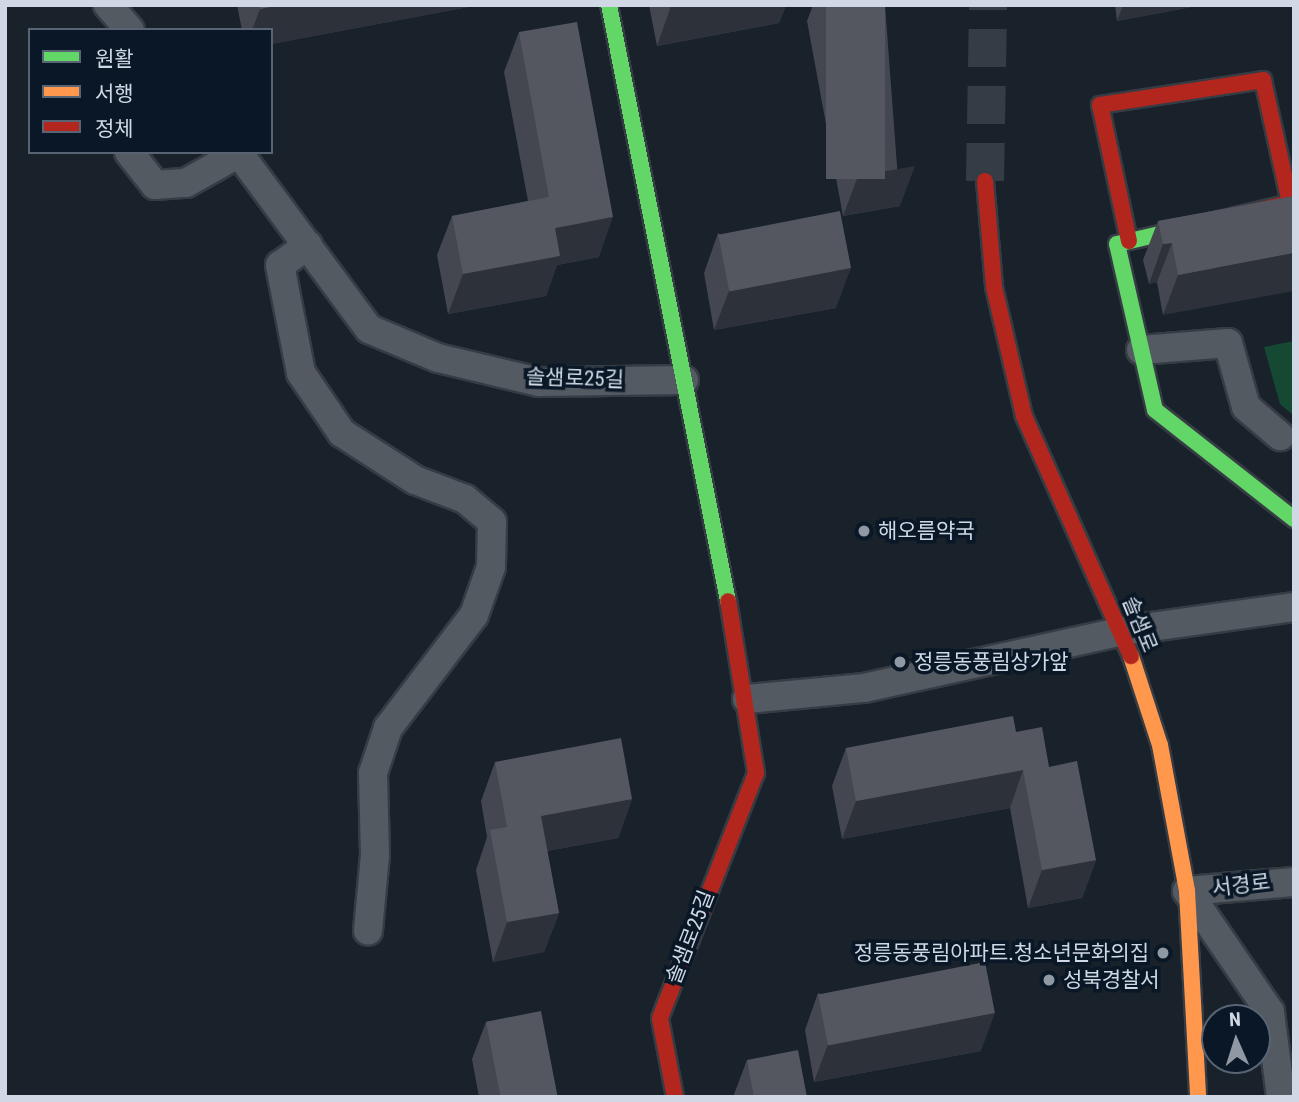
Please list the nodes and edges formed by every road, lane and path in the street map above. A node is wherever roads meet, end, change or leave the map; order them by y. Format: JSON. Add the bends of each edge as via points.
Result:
{"nodes":[{"id":1,"x":108,"y":5,"type":"edge"},
{"id":2,"x":609,"y":5,"type":"edge"},
{"id":3,"x":128,"y":28,"type":"edge"},
{"id":4,"x":132,"y":154,"type":"edge"},
{"id":5,"x":236,"y":154,"type":"edge"},
{"id":6,"x":239,"y":154,"type":"edge"},
{"id":7,"x":985,"y":181,"type":"tunnel mouth"},
{"id":8,"x":1129,"y":241,"type":"junction"},
{"id":9,"x":308,"y":245,"type":"junction"},
{"id":10,"x":1141,"y":350,"type":"junction"},
{"id":11,"x":684,"y":380,"type":"junction"},
{"id":12,"x":1280,"y":436,"type":"dead end"},
{"id":13,"x":1294,"y":519,"type":"edge"},
{"id":14,"x":1294,"y":607,"type":"edge"},
{"id":15,"x":1123,"y":631,"type":"junction"},
{"id":16,"x":747,"y":699,"type":"junction"},
{"id":17,"x":1294,"y":882,"type":"edge"},
{"id":18,"x":1187,"y":891,"type":"junction"},
{"id":19,"x":368,"y":931,"type":"dead end"},
{"id":20,"x":675,"y":1097,"type":"edge"},
{"id":21,"x":1198,"y":1097,"type":"edge"},
{"id":22,"x":1281,"y":1097,"type":"edge"}],
"edges":[{"from":1,"to":3,"type":"street"},
{"from":2,"to":11,"type":"street"},
{"from":4,"to":5,"type":"street","via":[[155,185],[186,183]]},
{"from":6,"to":9,"type":"street","name":"솔샘로25길"},
{"from":7,"to":15,"type":"street","name":"솔샘로","via":[[994,287],[1024,416]]},
{"from":8,"to":8,"type":"street","via":[[1290,203],[1263,80],[1100,105]]},
{"from":8,"to":10,"type":"street","via":[[1117,244]]},
{"from":9,"to":11,"type":"street","name":"솔샘로25길","via":[[369,329],[438,358],[539,382]]},
{"from":9,"to":19,"type":"street","via":[[280,265],[301,373],[342,433],[415,480],[464,499],[492,522],[491,567],[474,615],[388,728],[373,773],[376,855]]},
{"from":10,"to":12,"type":"street","via":[[1228,343],[1246,407]]},
{"from":10,"to":13,"type":"street","via":[[1155,410]]},
{"from":11,"to":16,"type":"street","name":"솔샘로25길"},
{"from":14,"to":15,"type":"street"},
{"from":15,"to":16,"type":"street","via":[[864,688]]},
{"from":15,"to":18,"type":"street","name":"솔샘로","via":[[1160,745]]},
{"from":16,"to":20,"type":"street","name":"솔샘로25길","via":[[756,773],[660,1018]]},
{"from":17,"to":18,"type":"street","name":"서경로"},
{"from":18,"to":21,"type":"street","name":"솔샘로"},
{"from":18,"to":22,"type":"street","via":[[1270,1012]]}]}
